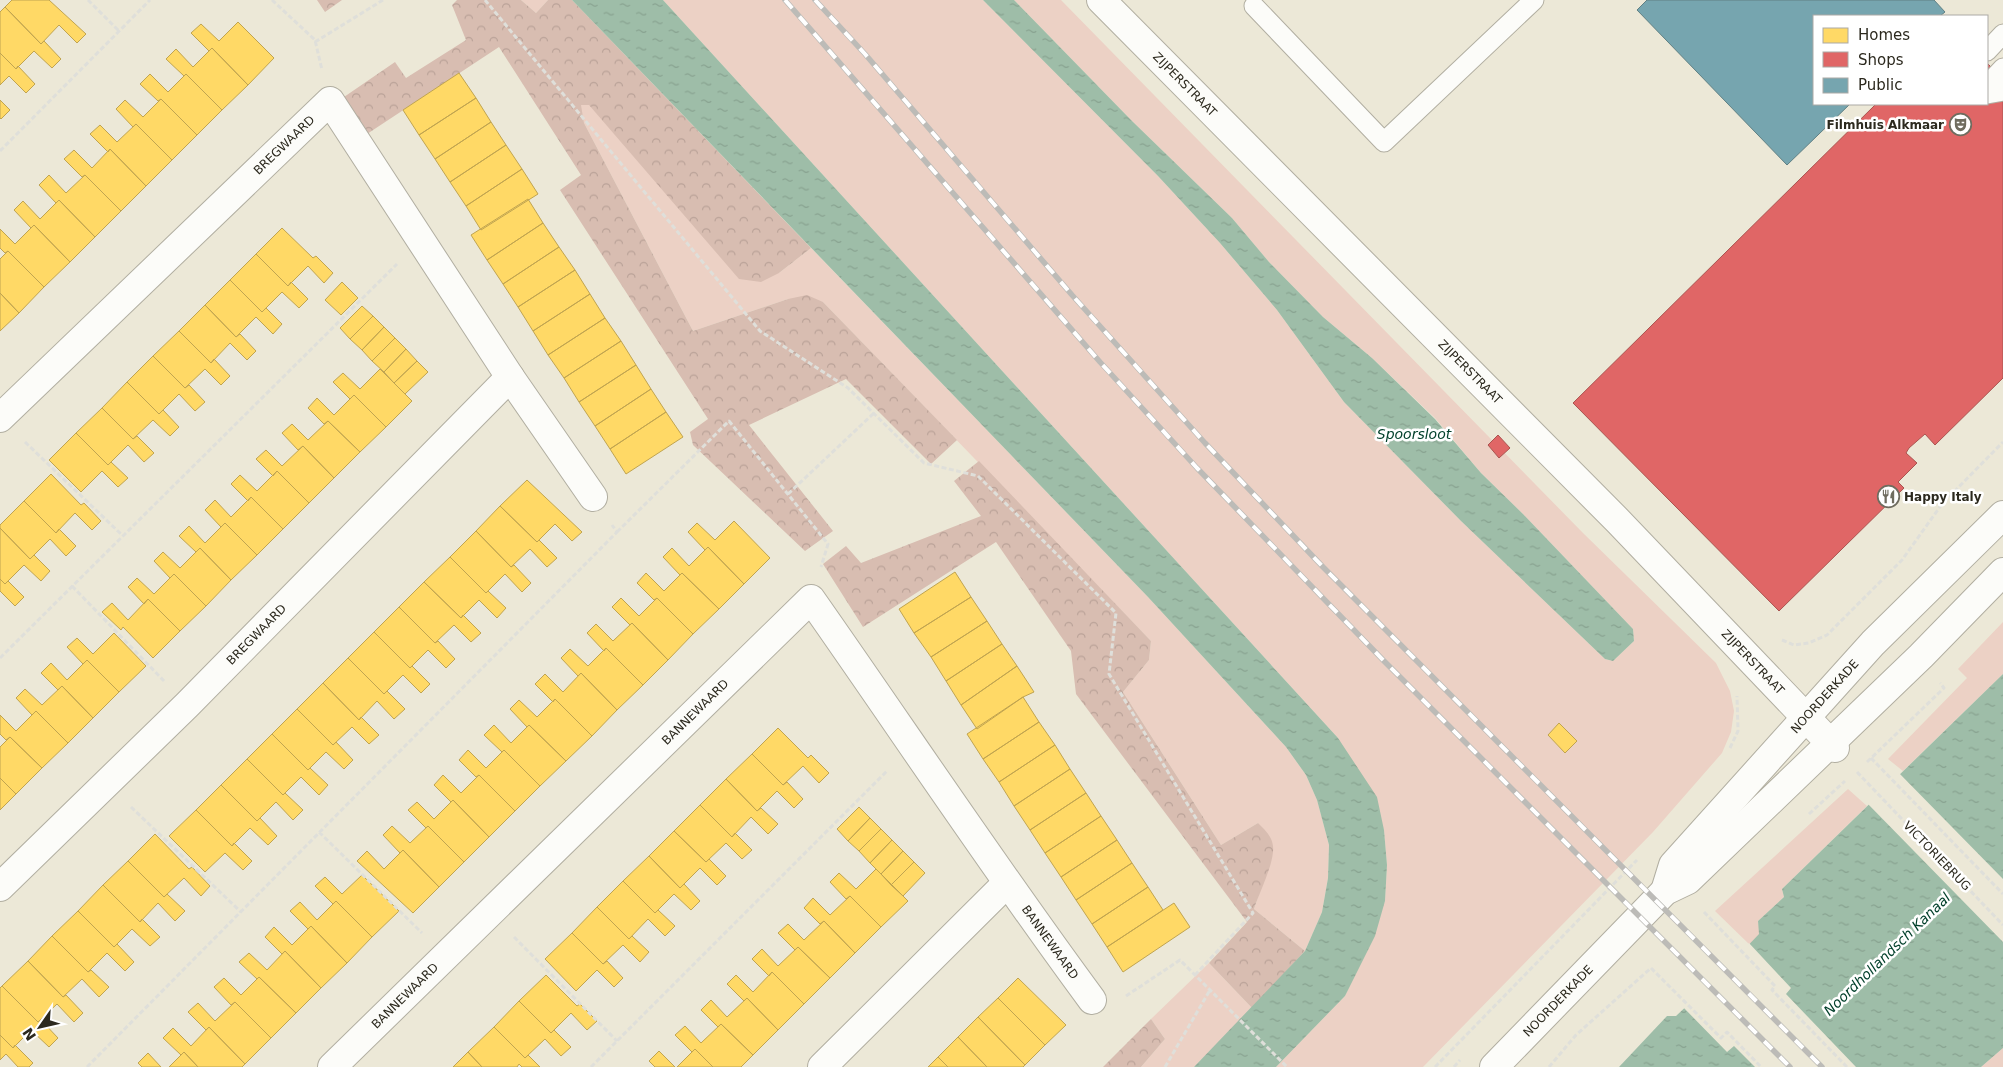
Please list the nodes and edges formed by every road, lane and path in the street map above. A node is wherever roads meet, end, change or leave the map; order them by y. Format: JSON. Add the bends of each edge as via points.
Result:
{"nodes":[{"id":1,"x":88,"y":0,"type":"edge"},
{"id":2,"x":150,"y":0,"type":"edge"},
{"id":3,"x":272,"y":0,"type":"edge"},
{"id":4,"x":383,"y":0,"type":"edge"},
{"id":5,"x":485,"y":0,"type":"edge"},
{"id":6,"x":1101,"y":0,"type":"edge"},
{"id":7,"x":1534,"y":0,"type":"edge"},
{"id":8,"x":1254,"y":6,"type":"dead end"},
{"id":9,"x":120,"y":31,"type":"junction"},
{"id":10,"x":2003,"y":34,"type":"edge"},
{"id":11,"x":315,"y":42,"type":"junction"},
{"id":12,"x":1988,"y":50,"type":"edge"},
{"id":13,"x":2003,"y":68,"type":"edge"},
{"id":14,"x":1988,"y":84,"type":"edge"},
{"id":15,"x":2003,"y":91,"type":"edge"},
{"id":16,"x":1988,"y":94,"type":"edge"},
{"id":17,"x":330,"y":101,"type":"junction"},
{"id":18,"x":0,"y":151,"type":"edge"},
{"id":19,"x":422,"y":240,"type":"junction"},
{"id":20,"x":510,"y":377,"type":"junction"},
{"id":21,"x":874,"y":413,"type":"junction"},
{"id":22,"x":0,"y":418,"type":"edge"},
{"id":23,"x":22,"y":439,"type":"dead end"},
{"id":24,"x":2003,"y":442,"type":"edge"},
{"id":25,"x":788,"y":494,"type":"junction"},
{"id":26,"x":593,"y":497,"type":"joint"},
{"id":27,"x":2003,"y":515,"type":"edge"},
{"id":28,"x":617,"y":532,"type":"junction"},
{"id":29,"x":122,"y":534,"type":"junction"},
{"id":30,"x":2003,"y":572,"type":"edge"},
{"id":31,"x":72,"y":586,"type":"junction"},
{"id":32,"x":811,"y":599,"type":"junction"},
{"id":33,"x":1779,"y":639,"type":"dead end"},
{"id":34,"x":0,"y":658,"type":"edge"},
{"id":35,"x":1935,"y":679,"type":"dead end"},
{"id":36,"x":1737,"y":694,"type":"dead end"},
{"id":37,"x":187,"y":704,"type":"junction"},
{"id":38,"x":1805,"y":716,"type":"junction"},
{"id":39,"x":913,"y":744,"type":"junction"},
{"id":40,"x":1832,"y":745,"type":"junction"},
{"id":41,"x":1727,"y":756,"type":"dead end"},
{"id":42,"x":1871,"y":758,"type":"junction"},
{"id":43,"x":107,"y":784,"type":"junction"},
{"id":44,"x":1871,"y":788,"type":"dead end"},
{"id":45,"x":1805,"y":818,"type":"dead end"},
{"id":46,"x":319,"y":832,"type":"junction"},
{"id":47,"x":1639,"y":857,"type":"dead end"},
{"id":48,"x":1006,"y":884,"type":"junction"},
{"id":49,"x":0,"y":888,"type":"edge"},
{"id":50,"x":1666,"y":891,"type":"junction"},
{"id":51,"x":2003,"y":894,"type":"edge"},
{"id":52,"x":1710,"y":906,"type":"dead end"},
{"id":53,"x":241,"y":912,"type":"junction"},
{"id":54,"x":489,"y":912,"type":"junction"},
{"id":55,"x":2003,"y":925,"type":"edge"},
{"id":56,"x":445,"y":956,"type":"junction"},
{"id":57,"x":1195,"y":974,"type":"junction"},
{"id":58,"x":1210,"y":990,"type":"junction"},
{"id":59,"x":1092,"y":1000,"type":"joint"},
{"id":60,"x":617,"y":1041,"type":"junction"},
{"id":61,"x":1286,"y":1066,"type":"edge"},
{"id":62,"x":87,"y":1067,"type":"edge"},
{"id":63,"x":332,"y":1067,"type":"edge"},
{"id":64,"x":591,"y":1067,"type":"edge"},
{"id":65,"x":822,"y":1067,"type":"edge"},
{"id":66,"x":1165,"y":1067,"type":"edge"},
{"id":67,"x":1435,"y":1067,"type":"edge"},
{"id":68,"x":1494,"y":1067,"type":"edge"},
{"id":69,"x":1549,"y":1067,"type":"edge"},
{"id":70,"x":1761,"y":1067,"type":"edge"},
{"id":71,"x":1847,"y":1067,"type":"edge"}],
"edges":[{"from":1,"to":9,"type":"path"},
{"from":2,"to":9,"type":"path"},
{"from":3,"to":11,"type":"path"},
{"from":4,"to":11,"type":"path"},
{"from":5,"to":21,"type":"path","via":[[760,331],[848,388]]},
{"from":6,"to":38,"type":"street","name":"ZIJPERSTRAAT","via":[[1591,494]]},
{"from":7,"to":8,"type":"lane","via":[[1384,142]]},
{"from":9,"to":18,"type":"path"},
{"from":10,"to":12,"type":"lane"},
{"from":11,"to":17,"type":"path"},
{"from":13,"to":14,"type":"lane"},
{"from":15,"to":16,"type":"lane"},
{"from":17,"to":19,"type":"street"},
{"from":17,"to":22,"type":"street","name":"BREGWAARD"},
{"from":19,"to":20,"type":"street"},
{"from":19,"to":29,"type":"path"},
{"from":20,"to":26,"type":"street"},
{"from":20,"to":37,"type":"street","name":"BREGWAARD"},
{"from":21,"to":25,"type":"path"},
{"from":21,"to":57,"type":"path","via":[[924,463],[978,476],[1116,613],[1109,674],[1253,913]]},
{"from":23,"to":29,"type":"path"},
{"from":24,"to":33,"type":"path","via":[[1942,504],[1902,560],[1827,635],[1794,645]]},
{"from":25,"to":28,"type":"path","via":[[729,421]]},
{"from":25,"to":32,"type":"path","via":[[828,544]]},
{"from":26,"to":28,"type":"path"},
{"from":27,"to":38,"type":"street","name":"NOORDERKADE","via":[[1873,643]]},
{"from":28,"to":46,"type":"path"},
{"from":29,"to":31,"type":"path"},
{"from":30,"to":40,"type":"street","name":"NOORDERKADE"},
{"from":31,"to":34,"type":"path"},
{"from":31,"to":37,"type":"path"},
{"from":32,"to":39,"type":"street","name":"BANNEWAARD"},
{"from":32,"to":54,"type":"street","name":"BANNEWAARD"},
{"from":35,"to":42,"type":"path","via":[[1944,688]]},
{"from":36,"to":41,"type":"path","via":[[1738,731]]},
{"from":37,"to":43,"type":"street","name":"BREGWAARD"},
{"from":38,"to":40,"type":"street","name":"ZIJPERSTRAAT"},
{"from":38,"to":50,"type":"street","name":"NOORDERKADE","via":[[1673,865]]},
{"from":39,"to":48,"type":"street","name":"BANNEWAARD"},
{"from":39,"to":60,"type":"path"},
{"from":40,"to":50,"type":"street","name":"NOORDERKADE","via":[[1688,880]]},
{"from":42,"to":45,"type":"path"},
{"from":42,"to":51,"type":"path","name":"VICTORIEBRUG"},
{"from":43,"to":49,"type":"street","name":"BREGWAARD"},
{"from":43,"to":53,"type":"path"},
{"from":44,"to":55,"type":"path","name":"VICTORIEBRUG"},
{"from":46,"to":53,"type":"path"},
{"from":46,"to":56,"type":"path"},
{"from":47,"to":67,"type":"path"},
{"from":48,"to":59,"type":"street","name":"BANNEWAARD"},
{"from":48,"to":65,"type":"street"},
{"from":50,"to":68,"type":"street","name":"NOORDERKADE"},
{"from":52,"to":71,"type":"path","via":[[1703,912],[1708,918],[1775,986],[1772,990]]},
{"from":53,"to":62,"type":"path"},
{"from":54,"to":56,"type":"street","name":"BANNEWAARD"},
{"from":54,"to":60,"type":"path"},
{"from":56,"to":63,"type":"street","name":"BANNEWAARD"},
{"from":57,"to":58,"type":"path"},
{"from":57,"to":59,"type":"path","via":[[1180,960],[1119,1000]]},
{"from":58,"to":61,"type":"path"},
{"from":58,"to":66,"type":"path"},
{"from":60,"to":64,"type":"path"},
{"from":69,"to":70,"type":"path","via":[[1583,1029],[1651,968],[1720,1038],[1726,1032]]}]}
